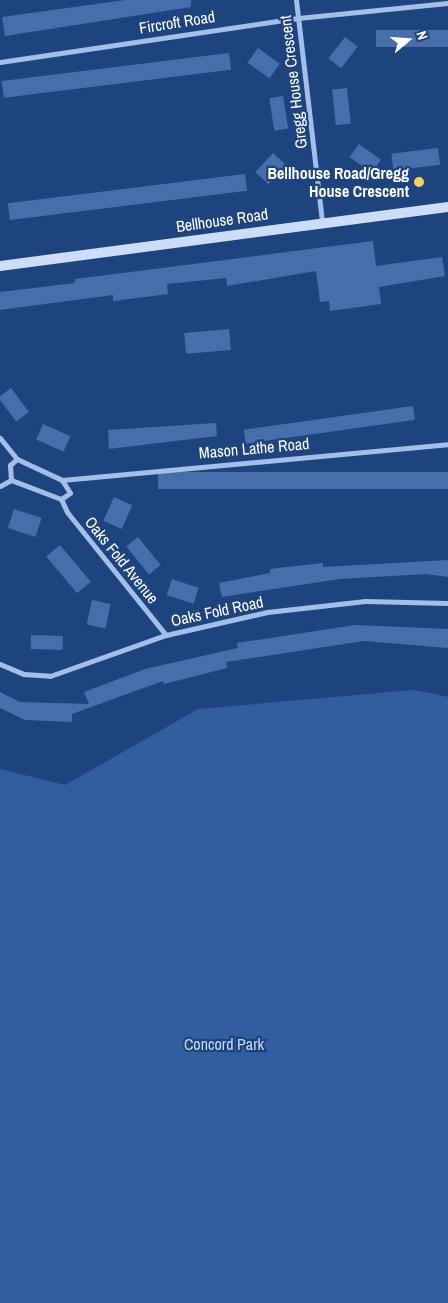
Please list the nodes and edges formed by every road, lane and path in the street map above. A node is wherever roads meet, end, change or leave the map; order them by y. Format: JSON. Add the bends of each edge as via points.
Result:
{"nodes":[{"id":1,"x":296,"y":0,"type":"edge"},
{"id":2,"x":448,"y":3,"type":"edge"},
{"id":3,"x":298,"y":18,"type":"junction"},
{"id":4,"x":0,"y":62,"type":"edge"},
{"id":5,"x":448,"y":207,"type":"edge"},
{"id":6,"x":322,"y":222,"type":"junction"},
{"id":7,"x":0,"y":266,"type":"edge"},
{"id":8,"x":0,"y":438,"type":"edge"},
{"id":9,"x":448,"y":444,"type":"edge"},
{"id":10,"x":17,"y":460,"type":"junction"},
{"id":11,"x":10,"y":480,"type":"junction"},
{"id":12,"x":62,"y":480,"type":"junction"},
{"id":13,"x":0,"y":486,"type":"edge"},
{"id":14,"x":61,"y":499,"type":"junction"},
{"id":15,"x":448,"y":604,"type":"edge"},
{"id":16,"x":166,"y":635,"type":"junction"},
{"id":17,"x":0,"y":664,"type":"edge"}],
"edges":[{"from":1,"to":3,"type":"street","name":"Gregg House Crescent"},
{"from":2,"to":3,"type":"street","name":"Fircroft Road"},
{"from":3,"to":4,"type":"street","name":"Fircroft Road"},
{"from":3,"to":6,"type":"street","name":"Gregg House Crescent"},
{"from":5,"to":6,"type":"main road","name":"Bellhouse Road"},
{"from":6,"to":7,"type":"main road","name":"Bellhouse Road"},
{"from":8,"to":10,"type":"street"},
{"from":9,"to":12,"type":"street","name":"Mason Lathe Road"},
{"from":10,"to":11,"type":"street","via":[[10,465]]},
{"from":10,"to":12,"type":"street"},
{"from":11,"to":13,"type":"street"},
{"from":11,"to":14,"type":"street"},
{"from":12,"to":14,"type":"street","via":[[70,493]]},
{"from":14,"to":16,"type":"street","name":"Oaks Fold Avenue"},
{"from":15,"to":16,"type":"street","name":"Oaks Fold Road","via":[[365,601],[307,607]]},
{"from":16,"to":17,"type":"street","name":"Oaks Fold Road","via":[[50,676],[24,674]]}]}
